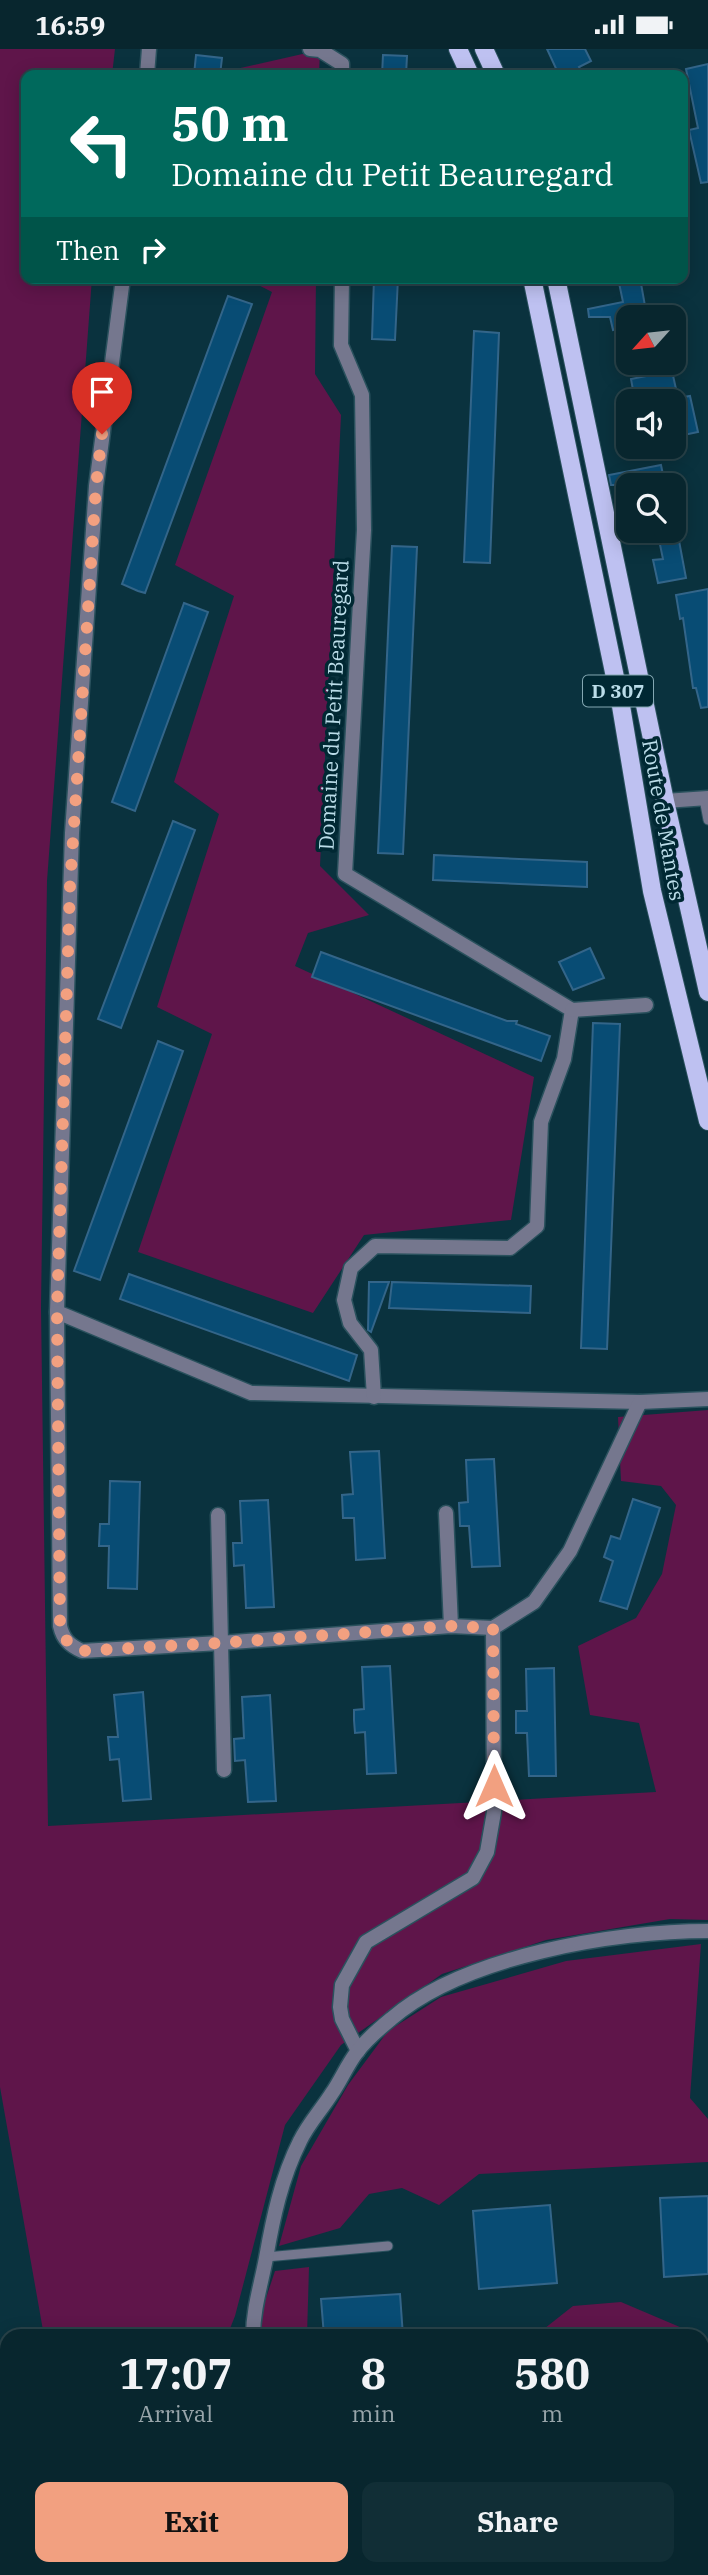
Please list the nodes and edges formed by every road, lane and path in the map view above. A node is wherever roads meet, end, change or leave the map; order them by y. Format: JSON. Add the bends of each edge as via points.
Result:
{"nodes":[{"id":1,"x":149,"y":49,"type":"edge"},
{"id":2,"x":310,"y":49,"type":"edge"},
{"id":3,"x":458,"y":49,"type":"edge"},
{"id":4,"x":484,"y":49,"type":"edge"},
{"id":5,"x":147,"y":70,"type":"edge"},
{"id":6,"x":342,"y":70,"type":"edge"},
{"id":7,"x":468,"y":70,"type":"edge"},
{"id":8,"x":494,"y":70,"type":"edge"},
{"id":9,"x":122,"y":284,"type":"edge"},
{"id":10,"x":342,"y":284,"type":"edge"},
{"id":11,"x":533,"y":284,"type":"edge"},
{"id":12,"x":557,"y":284,"type":"edge"},
{"id":13,"x":706,"y":799,"type":"edge"},
{"id":14,"x":665,"y":801,"type":"junction"},
{"id":15,"x":708,"y":820,"type":"edge"},
{"id":16,"x":705,"y":963,"type":"edge"},
{"id":17,"x":708,"y":992,"type":"edge"},
{"id":18,"x":646,"y":1005,"type":"dead end"},
{"id":19,"x":572,"y":1010,"type":"junction"},
{"id":20,"x":708,"y":1121,"type":"edge"},
{"id":21,"x":57,"y":1312,"type":"junction"},
{"id":22,"x":374,"y":1397,"type":"junction"},
{"id":23,"x":708,"y":1399,"type":"edge"},
{"id":24,"x":640,"y":1402,"type":"junction"},
{"id":25,"x":446,"y":1513,"type":"dead end"},
{"id":26,"x":218,"y":1515,"type":"dead end"},
{"id":27,"x":451,"y":1626,"type":"junction"},
{"id":28,"x":493,"y":1628,"type":"junction"},
{"id":29,"x":220,"y":1643,"type":"junction"},
{"id":30,"x":224,"y":1770,"type":"dead end"},
{"id":31,"x":708,"y":1931,"type":"edge"},
{"id":32,"x":358,"y":2051,"type":"junction"},
{"id":33,"x":388,"y":2246,"type":"dead end"},
{"id":34,"x":266,"y":2257,"type":"junction"},
{"id":35,"x":253,"y":2329,"type":"edge"}],
"edges":[{"from":1,"to":5,"type":"street"},
{"from":2,"to":6,"type":"street","via":[[342,64]]},
{"from":3,"to":7,"type":"main road"},
{"from":4,"to":8,"type":"main road"},
{"from":9,"to":21,"type":"street","via":[[96,486],[74,805]]},
{"from":10,"to":19,"type":"street","name":"Domaine du Petit Beauregard","via":[[341,345],[362,395],[364,530],[345,874]]},
{"from":11,"to":20,"type":"main road","name":"Route de Mantes","number":"D 307","via":[[621,706],[652,891]]},
{"from":12,"to":14,"type":"main road","name":"Route de Mantes","number":"D 307"},
{"from":13,"to":14,"type":"street"},
{"from":13,"to":15,"type":"lane"},
{"from":14,"to":16,"type":"main road","name":"Route de Mantes","number":"D 307"},
{"from":16,"to":17,"type":"main road","name":"Route de Mantes","number":"D 307"},
{"from":18,"to":19,"type":"street"},
{"from":19,"to":22,"type":"street","via":[[564,1059],[541,1122],[537,1226],[510,1248],[375,1246],[351,1268],[344,1300],[351,1323],[371,1350]]},
{"from":21,"to":22,"type":"street","via":[[251,1393]]},
{"from":21,"to":29,"type":"street","via":[[62,1636],[82,1651]]},
{"from":22,"to":24,"type":"street"},
{"from":23,"to":24,"type":"street"},
{"from":24,"to":28,"type":"street","via":[[570,1551],[534,1601]]},
{"from":25,"to":27,"type":"street"},
{"from":26,"to":29,"type":"street"},
{"from":27,"to":28,"type":"street"},
{"from":27,"to":29,"type":"street"},
{"from":28,"to":32,"type":"street","via":[[495,1812],[487,1852],[472,1878],[366,1943],[342,1985],[340,2007]]},
{"from":29,"to":30,"type":"street"},
{"from":31,"to":32,"type":"street","via":[[619,1938],[499,1964],[443,1984],[392,2017]]},
{"from":32,"to":34,"type":"street","via":[[300,2141],[275,2204]]},
{"from":33,"to":34,"type":"lane"},
{"from":34,"to":35,"type":"street"}]}
